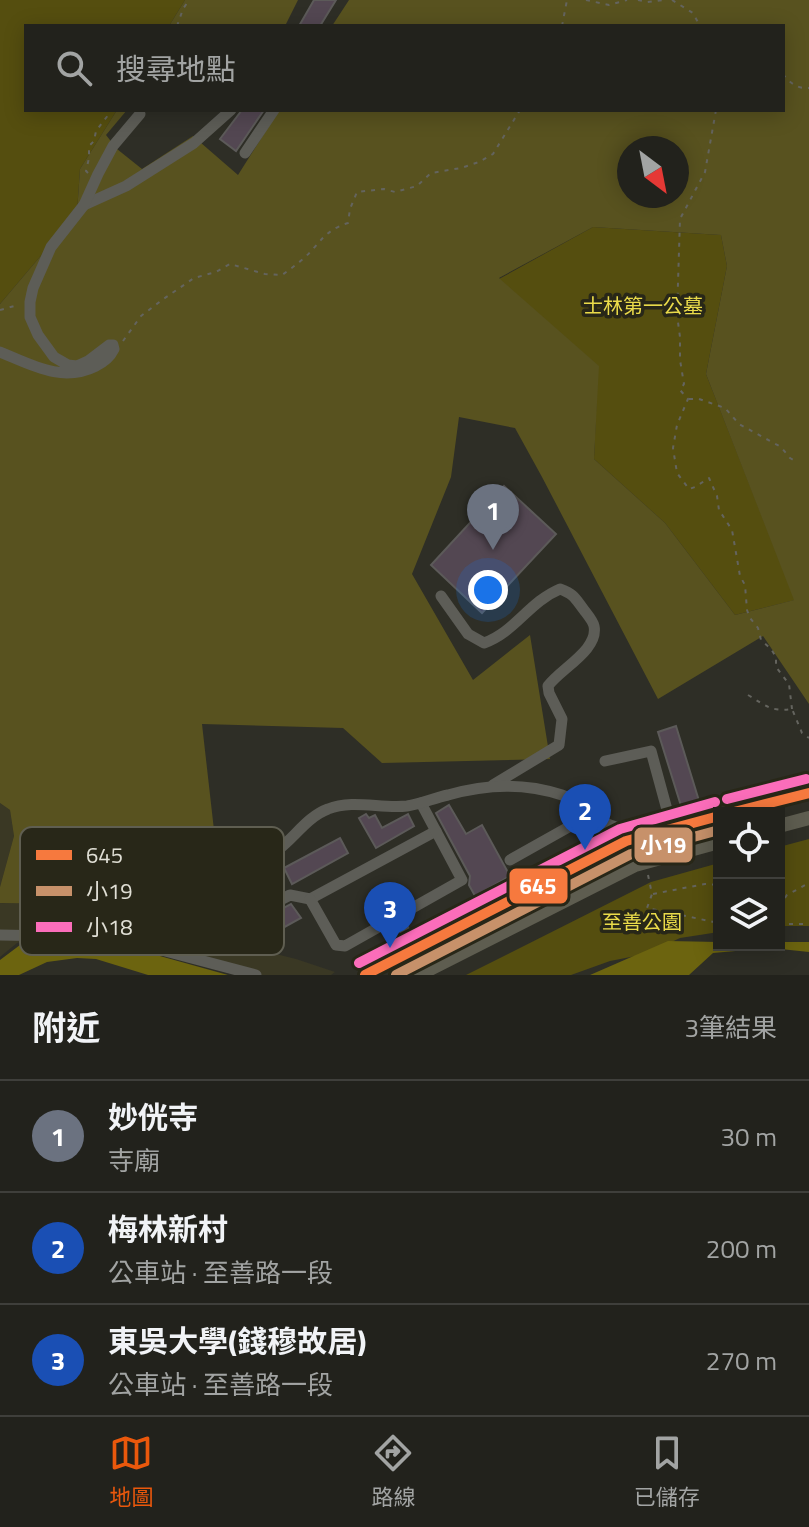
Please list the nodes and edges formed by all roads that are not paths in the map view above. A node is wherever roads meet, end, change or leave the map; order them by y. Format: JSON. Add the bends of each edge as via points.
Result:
{"nodes":[{"id":1,"x":229,"y":112,"type":"edge"},
{"id":2,"x":273,"y":112,"type":"edge"},
{"id":3,"x":140,"y":114,"type":"dead end"},
{"id":4,"x":245,"y":153,"type":"dead end"},
{"id":5,"x":84,"y":205,"type":"junction"},
{"id":6,"x":0,"y":352,"type":"edge"},
{"id":7,"x":441,"y":596,"type":"dead end"},
{"id":8,"x":605,"y":761,"type":"dead end"},
{"id":9,"x":493,"y":785,"type":"junction"},
{"id":10,"x":809,"y":793,"type":"edge"},
{"id":11,"x":421,"y":803,"type":"junction"},
{"id":12,"x":754,"y":807,"type":"edge"},
{"id":13,"x":590,"y":815,"type":"junction"},
{"id":14,"x":713,"y":818,"type":"edge"},
{"id":15,"x":809,"y":818,"type":"edge"},
{"id":16,"x":785,"y":824,"type":"edge"},
{"id":17,"x":672,"y":828,"type":"junction"},
{"id":18,"x":436,"y":831,"type":"junction"},
{"id":19,"x":626,"y":841,"type":"junction"},
{"id":20,"x":284,"y":844,"type":"edge"},
{"id":21,"x":713,"y":844,"type":"edge"},
{"id":22,"x":510,"y":860,"type":"dead end"},
{"id":23,"x":635,"y":865,"type":"junction"},
{"id":24,"x":284,"y":898,"type":"edge"},
{"id":25,"x":310,"y":899,"type":"junction"},
{"id":26,"x":397,"y":917,"type":"junction"},
{"id":27,"x":0,"y":935,"type":"edge"},
{"id":28,"x":20,"y":935,"type":"edge"},
{"id":29,"x":415,"y":949,"type":"junction"},
{"id":30,"x":172,"y":955,"type":"edge"},
{"id":31,"x":422,"y":973,"type":"edge"},
{"id":32,"x":256,"y":975,"type":"edge"},
{"id":33,"x":365,"y":975,"type":"edge"}],
"edges":[{"from":1,"to":5,"type":"street","via":[[194,143],[126,186]]},
{"from":2,"to":4,"type":"street"},
{"from":3,"to":5,"type":"street","via":[[113,146]]},
{"from":5,"to":6,"type":"street","via":[[51,247],[33,288],[30,317],[54,357],[68,365],[88,361],[109,345],[114,349],[90,369],[62,374]]},
{"from":7,"to":9,"type":"street","via":[[468,634],[484,643],[499,638],[544,596],[560,589],[572,594],[594,625],[594,639],[548,686],[562,719],[559,745]]},
{"from":8,"to":17,"type":"street","via":[[651,751]]},
{"from":9,"to":11,"type":"street"},
{"from":9,"to":13,"type":"street","via":[[564,795]]},
{"from":10,"to":12,"type":"main road"},
{"from":11,"to":18,"type":"street"},
{"from":11,"to":20,"type":"street","via":[[340,805],[317,815]]},
{"from":13,"to":19,"type":"street","via":[[619,828]]},
{"from":13,"to":22,"type":"street"},
{"from":14,"to":17,"type":"main road"},
{"from":15,"to":16,"type":"main road"},
{"from":17,"to":19,"type":"main road"},
{"from":18,"to":25,"type":"street"},
{"from":18,"to":26,"type":"street","via":[[462,880]]},
{"from":19,"to":23,"type":"street"},
{"from":19,"to":29,"type":"main road"},
{"from":21,"to":23,"type":"main road"},
{"from":23,"to":31,"type":"main road"},
{"from":24,"to":25,"type":"street"},
{"from":25,"to":26,"type":"street","via":[[336,945],[345,946]]},
{"from":26,"to":29,"type":"street"},
{"from":27,"to":28,"type":"street"},
{"from":29,"to":31,"type":"street"},
{"from":29,"to":33,"type":"main road"},
{"from":30,"to":32,"type":"street"}]}
